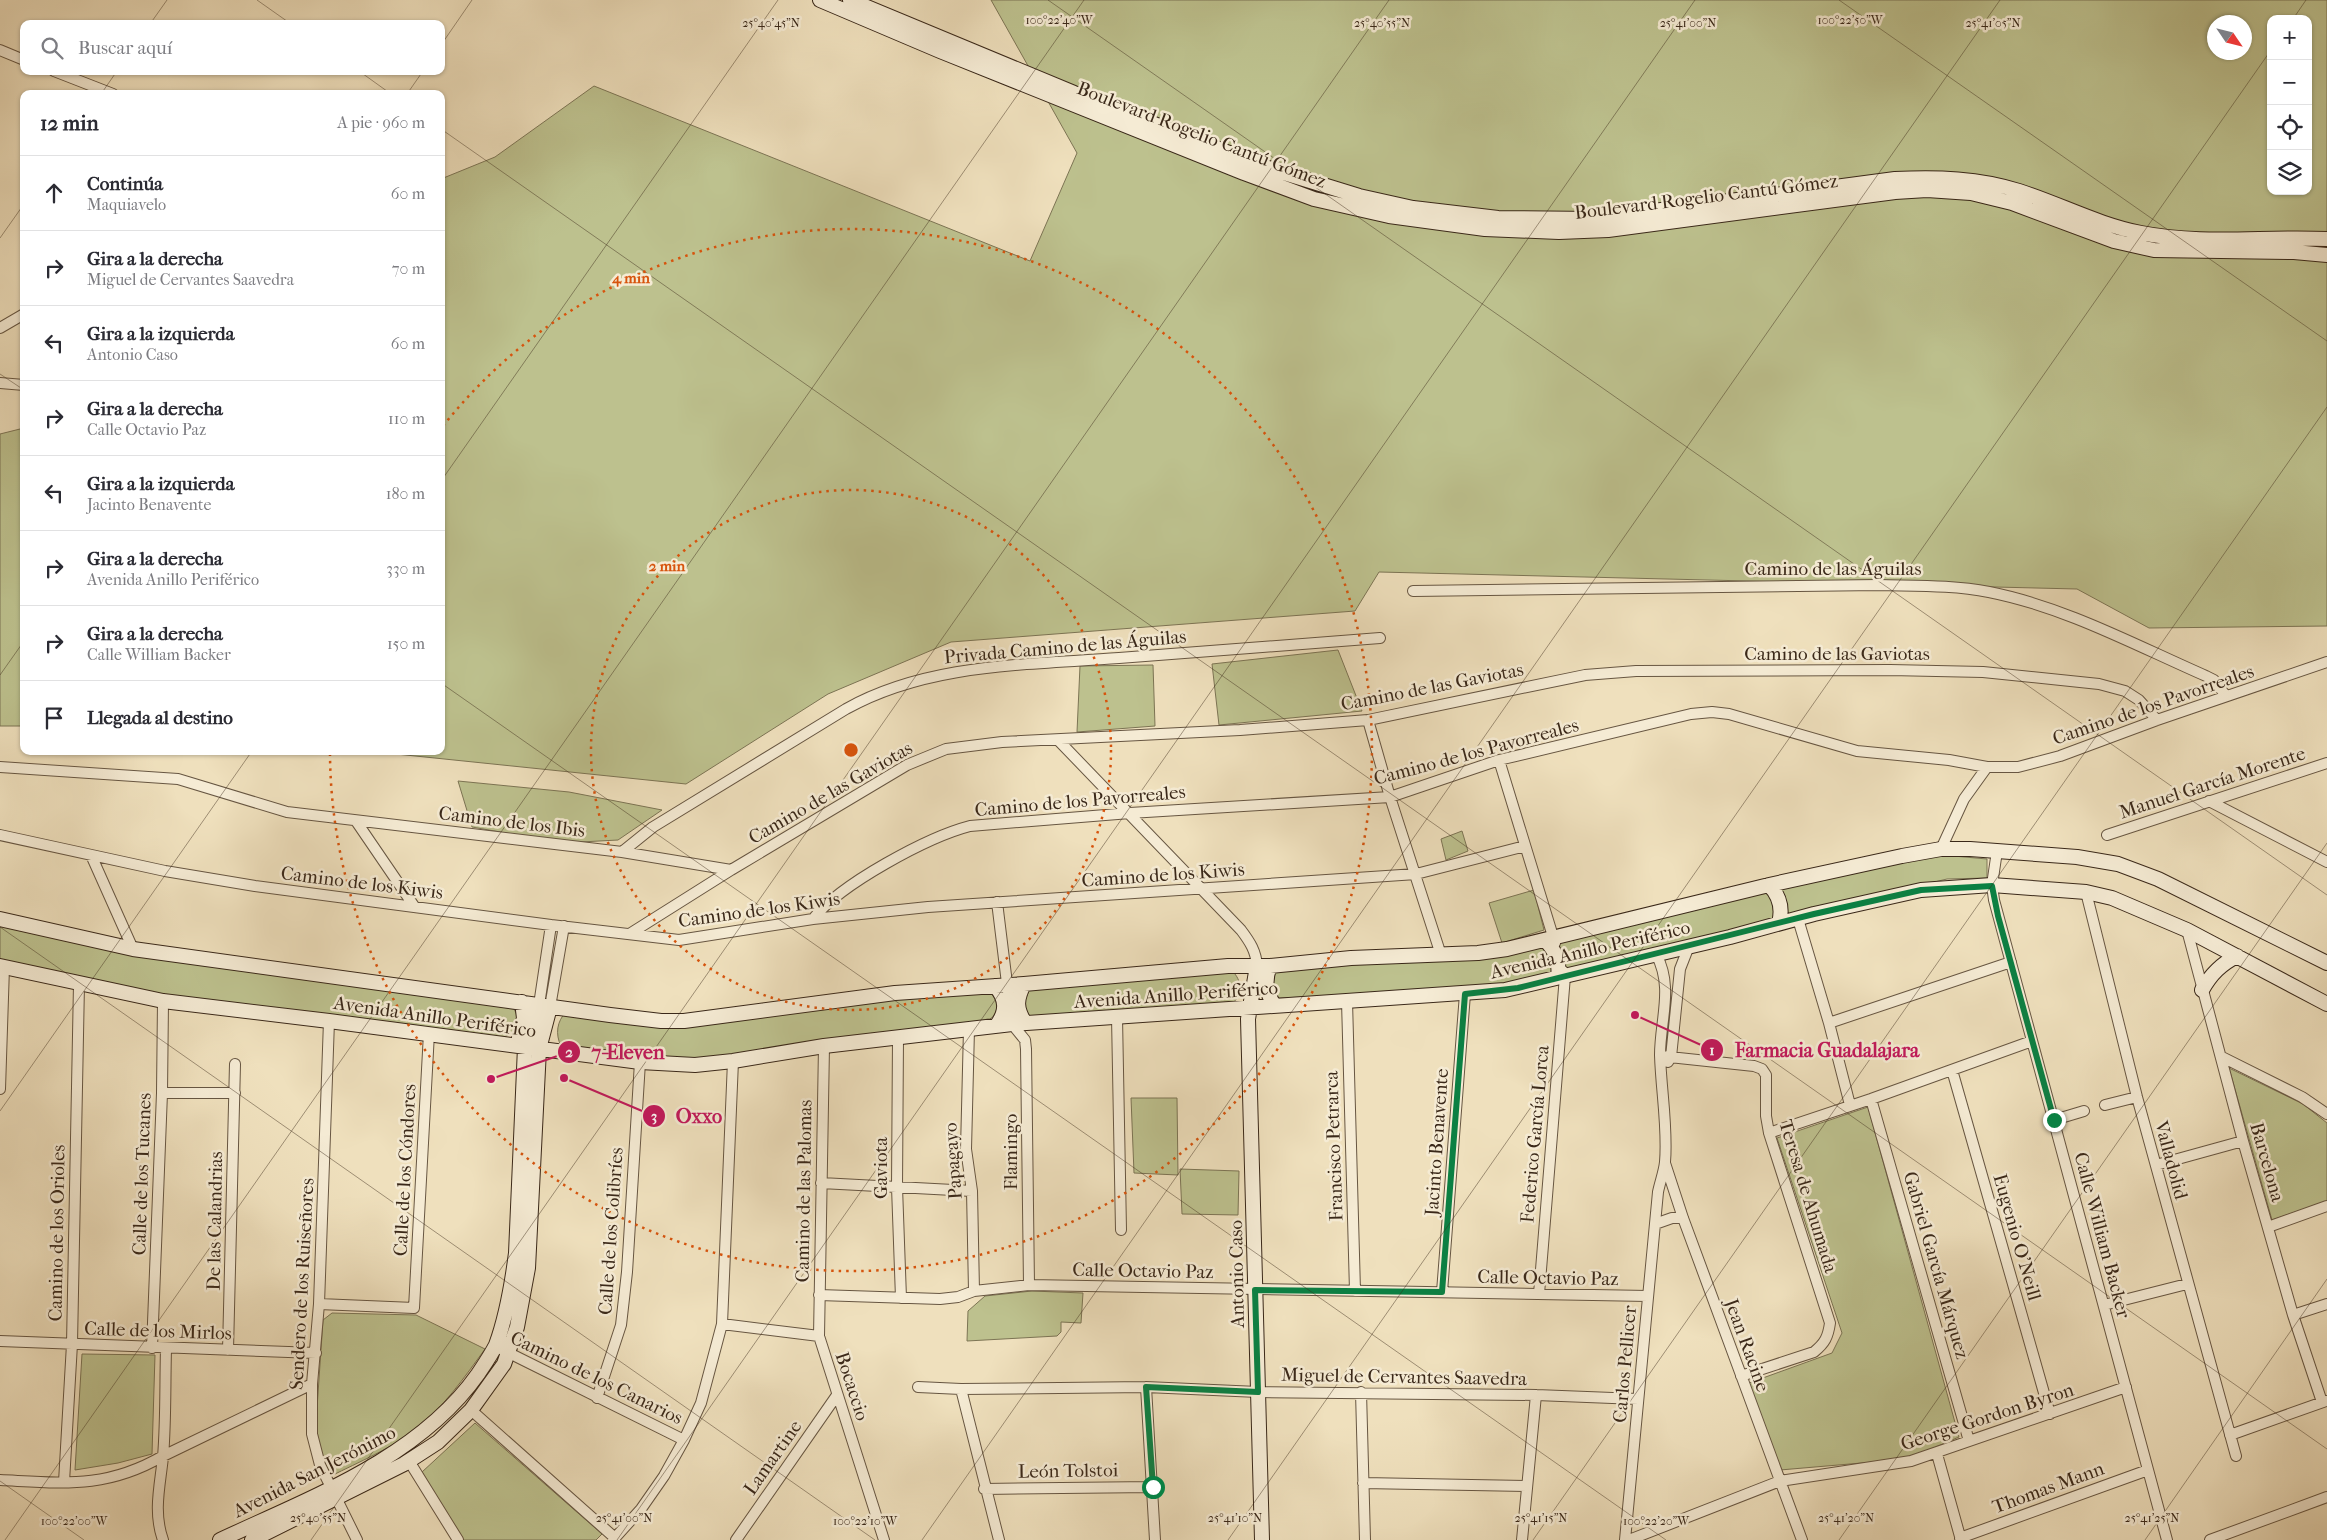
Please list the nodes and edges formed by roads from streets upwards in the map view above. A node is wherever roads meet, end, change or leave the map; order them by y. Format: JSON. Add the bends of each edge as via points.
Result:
{"nodes":[{"id":1,"x":820,"y":0,"type":"edge"},
{"id":2,"x":850,"y":0,"type":"edge"},
{"id":3,"x":0,"y":50,"type":"edge"},
{"id":4,"x":20,"y":58,"type":"edge"},
{"id":5,"x":64,"y":75,"type":"edge"},
{"id":6,"x":103,"y":90,"type":"edge"},
{"id":7,"x":2327,"y":239,"type":"edge"},
{"id":8,"x":2327,"y":255,"type":"edge"},
{"id":9,"x":20,"y":316,"type":"edge"},
{"id":10,"x":0,"y":328,"type":"edge"},
{"id":11,"x":0,"y":383,"type":"edge"},
{"id":12,"x":20,"y":385,"type":"edge"},
{"id":13,"x":1413,"y":592,"type":"dead end"},
{"id":14,"x":1380,"y":638,"type":"dead end"},
{"id":15,"x":2327,"y":662,"type":"edge"},
{"id":16,"x":2226,"y":696,"type":"junction"},
{"id":17,"x":1368,"y":720,"type":"junction"},
{"id":18,"x":2157,"y":720,"type":"junction"},
{"id":19,"x":1058,"y":740,"type":"junction"},
{"id":20,"x":1499,"y":760,"type":"junction"},
{"id":21,"x":2327,"y":763,"type":"edge"},
{"id":22,"x":0,"y":767,"type":"edge"},
{"id":23,"x":1987,"y":767,"type":"junction"},
{"id":24,"x":1390,"y":797,"type":"junction"},
{"id":25,"x":2209,"y":801,"type":"junction"},
{"id":26,"x":1130,"y":813,"type":"junction"},
{"id":27,"x":356,"y":821,"type":"junction"},
{"id":28,"x":0,"y":835,"type":"edge"},
{"id":29,"x":2107,"y":835,"type":"dead end"},
{"id":30,"x":1526,"y":846,"type":"junction"},
{"id":31,"x":1941,"y":849,"type":"junction"},
{"id":32,"x":1997,"y":851,"type":"junction"},
{"id":33,"x":622,"y":852,"type":"junction"},
{"id":34,"x":92,"y":855,"type":"junction"},
{"id":35,"x":2327,"y":862,"type":"edge"},
{"id":36,"x":731,"y":870,"type":"junction"},
{"id":37,"x":1416,"y":874,"type":"junction"},
{"id":38,"x":1789,"y":881,"type":"junction"},
{"id":39,"x":1769,"y":885,"type":"junction"},
{"id":40,"x":1992,"y":886,"type":"junction"},
{"id":41,"x":1202,"y":888,"type":"junction"},
{"id":42,"x":2086,"y":892,"type":"junction"},
{"id":43,"x":997,"y":902,"type":"junction"},
{"id":44,"x":414,"y":906,"type":"junction"},
{"id":45,"x":0,"y":919,"type":"edge"},
{"id":46,"x":814,"y":919,"type":"junction"},
{"id":47,"x":1798,"y":919,"type":"junction"},
{"id":48,"x":1779,"y":923,"type":"junction"},
{"id":49,"x":551,"y":925,"type":"junction"},
{"id":50,"x":564,"y":926,"type":"junction"},
{"id":51,"x":2187,"y":930,"type":"junction"},
{"id":52,"x":631,"y":933,"type":"junction"},
{"id":53,"x":1554,"y":938,"type":"junction"},
{"id":54,"x":1689,"y":946,"type":"junction"},
{"id":55,"x":133,"y":950,"type":"junction"},
{"id":56,"x":1656,"y":954,"type":"junction"},
{"id":57,"x":1441,"y":955,"type":"junction"},
{"id":58,"x":2237,"y":956,"type":"junction"},
{"id":59,"x":2011,"y":962,"type":"junction"},
{"id":60,"x":2327,"y":963,"type":"edge"},
{"id":61,"x":1238,"y":966,"type":"junction"},
{"id":62,"x":1263,"y":966,"type":"junction"},
{"id":63,"x":2,"y":967,"type":"edge"},
{"id":64,"x":1565,"y":976,"type":"junction"},
{"id":65,"x":79,"y":984,"type":"junction"},
{"id":66,"x":1024,"y":984,"type":"junction"},
{"id":67,"x":1001,"y":985,"type":"junction"},
{"id":68,"x":2202,"y":990,"type":"junction"},
{"id":69,"x":1465,"y":994,"type":"junction"},
{"id":70,"x":162,"y":1001,"type":"junction"},
{"id":71,"x":1347,"y":1001,"type":"junction"},
{"id":72,"x":522,"y":1002,"type":"junction"},
{"id":73,"x":2327,"y":1004,"type":"edge"},
{"id":74,"x":1274,"y":1006,"type":"junction"},
{"id":75,"x":549,"y":1007,"type":"junction"},
{"id":76,"x":1245,"y":1008,"type":"junction"},
{"id":77,"x":1117,"y":1017,"type":"junction"},
{"id":78,"x":329,"y":1020,"type":"junction"},
{"id":79,"x":1829,"y":1023,"type":"junction"},
{"id":80,"x":1019,"y":1024,"type":"junction"},
{"id":81,"x":996,"y":1026,"type":"junction"},
{"id":82,"x":969,"y":1029,"type":"junction"},
{"id":83,"x":429,"y":1034,"type":"junction"},
{"id":84,"x":898,"y":1038,"type":"junction"},
{"id":85,"x":2032,"y":1041,"type":"junction"},
{"id":86,"x":824,"y":1046,"type":"junction"},
{"id":87,"x":533,"y":1048,"type":"junction"},
{"id":88,"x":1660,"y":1056,"type":"junction"},
{"id":89,"x":1671,"y":1057,"type":"junction"},
{"id":90,"x":2222,"y":1057,"type":"junction"},
{"id":91,"x":733,"y":1061,"type":"junction"},
{"id":92,"x":640,"y":1062,"type":"junction"},
{"id":93,"x":236,"y":1064,"type":"dead end"},
{"id":94,"x":1952,"y":1070,"type":"junction"},
{"id":95,"x":1663,"y":1072,"type":"junction"},
{"id":96,"x":0,"y":1090,"type":"edge"},
{"id":97,"x":162,"y":1093,"type":"junction"},
{"id":98,"x":235,"y":1093,"type":"junction"},
{"id":99,"x":2137,"y":1097,"type":"junction"},
{"id":100,"x":1871,"y":1099,"type":"junction"},
{"id":101,"x":1850,"y":1105,"type":"junction"},
{"id":102,"x":2105,"y":1105,"type":"dead end"},
{"id":103,"x":2084,"y":1111,"type":"dead end"},
{"id":104,"x":2327,"y":1114,"type":"edge"},
{"id":105,"x":2054,"y":1120,"type":"junction"},
{"id":106,"x":1769,"y":1133,"type":"junction"},
{"id":107,"x":2243,"y":1141,"type":"junction"},
{"id":108,"x":1664,"y":1162,"type":"junction"},
{"id":109,"x":2156,"y":1165,"type":"junction"},
{"id":110,"x":821,"y":1183,"type":"junction"},
{"id":111,"x":897,"y":1187,"type":"junction"},
{"id":112,"x":972,"y":1191,"type":"junction"},
{"id":113,"x":2327,"y":1206,"type":"edge"},
{"id":114,"x":1683,"y":1218,"type":"junction"},
{"id":115,"x":1655,"y":1224,"type":"junction"},
{"id":116,"x":2268,"y":1227,"type":"junction"},
{"id":117,"x":1121,"y":1230,"type":"dead end"},
{"id":118,"x":2187,"y":1284,"type":"junction"},
{"id":119,"x":1029,"y":1285,"type":"junction"},
{"id":120,"x":974,"y":1290,"type":"junction"},
{"id":121,"x":1255,"y":1290,"type":"junction"},
{"id":122,"x":1355,"y":1291,"type":"junction"},
{"id":123,"x":1442,"y":1292,"type":"junction"},
{"id":124,"x":1539,"y":1294,"type":"junction"},
{"id":125,"x":819,"y":1295,"type":"junction"},
{"id":126,"x":1648,"y":1296,"type":"junction"},
{"id":127,"x":901,"y":1298,"type":"junction"},
{"id":128,"x":319,"y":1304,"type":"junction"},
{"id":129,"x":2327,"y":1304,"type":"edge"},
{"id":130,"x":2104,"y":1306,"type":"junction"},
{"id":131,"x":2293,"y":1315,"type":"junction"},
{"id":132,"x":722,"y":1324,"type":"junction"},
{"id":133,"x":818,"y":1336,"type":"junction"},
{"id":134,"x":0,"y":1341,"type":"edge"},
{"id":135,"x":72,"y":1344,"type":"junction"},
{"id":136,"x":495,"y":1346,"type":"junction"},
{"id":137,"x":152,"y":1348,"type":"junction"},
{"id":138,"x":166,"y":1349,"type":"junction"},
{"id":139,"x":228,"y":1350,"type":"junction"},
{"id":140,"x":316,"y":1353,"type":"junction"},
{"id":141,"x":509,"y":1353,"type":"junction"},
{"id":142,"x":1741,"y":1376,"type":"junction"},
{"id":143,"x":312,"y":1384,"type":"junction"},
{"id":144,"x":918,"y":1387,"type":"dead end"},
{"id":145,"x":1146,"y":1387,"type":"junction"},
{"id":146,"x":2126,"y":1387,"type":"junction"},
{"id":147,"x":960,"y":1389,"type":"junction"},
{"id":148,"x":1258,"y":1392,"type":"junction"},
{"id":149,"x":1361,"y":1392,"type":"junction"},
{"id":150,"x":837,"y":1395,"type":"junction"},
{"id":151,"x":1536,"y":1395,"type":"junction"},
{"id":152,"x":597,"y":1398,"type":"junction"},
{"id":153,"x":1638,"y":1399,"type":"junction"},
{"id":154,"x":2324,"y":1401,"type":"edge"},
{"id":155,"x":471,"y":1410,"type":"junction"},
{"id":156,"x":2050,"y":1414,"type":"junction"},
{"id":157,"x":2230,"y":1435,"type":"junction"},
{"id":158,"x":684,"y":1440,"type":"junction"},
{"id":159,"x":1969,"y":1441,"type":"junction"},
{"id":160,"x":1937,"y":1454,"type":"junction"},
{"id":161,"x":163,"y":1456,"type":"junction"},
{"id":162,"x":2236,"y":1456,"type":"dead end"},
{"id":163,"x":409,"y":1461,"type":"junction"},
{"id":164,"x":2148,"y":1470,"type":"junction"},
{"id":165,"x":0,"y":1480,"type":"edge"},
{"id":166,"x":64,"y":1482,"type":"junction"},
{"id":167,"x":1780,"y":1482,"type":"junction"},
{"id":168,"x":1363,"y":1483,"type":"junction"},
{"id":169,"x":1527,"y":1486,"type":"junction"},
{"id":170,"x":1153,"y":1487,"type":"junction"},
{"id":171,"x":984,"y":1489,"type":"junction"},
{"id":172,"x":333,"y":1492,"type":"junction"},
{"id":173,"x":2327,"y":1497,"type":"edge"},
{"id":174,"x":2233,"y":1532,"type":"junction"},
{"id":175,"x":614,"y":1539,"type":"edge"},
{"id":176,"x":1960,"y":1539,"type":"edge"},
{"id":177,"x":163,"y":1540,"type":"edge"},
{"id":178,"x":220,"y":1540,"type":"edge"},
{"id":179,"x":252,"y":1540,"type":"edge"},
{"id":180,"x":357,"y":1540,"type":"edge"},
{"id":181,"x":458,"y":1540,"type":"edge"},
{"id":182,"x":736,"y":1540,"type":"edge"},
{"id":183,"x":884,"y":1540,"type":"edge"},
{"id":184,"x":999,"y":1540,"type":"edge"},
{"id":185,"x":1155,"y":1540,"type":"edge"},
{"id":186,"x":1262,"y":1540,"type":"edge"},
{"id":187,"x":1364,"y":1540,"type":"edge"},
{"id":188,"x":1522,"y":1540,"type":"edge"},
{"id":189,"x":1625,"y":1540,"type":"edge"},
{"id":190,"x":1629,"y":1540,"type":"edge"},
{"id":191,"x":1802,"y":1540,"type":"edge"},
{"id":192,"x":2167,"y":1540,"type":"edge"},
{"id":193,"x":2210,"y":1540,"type":"edge"},
{"id":194,"x":2242,"y":1540,"type":"edge"}],
"edges":[{"from":1,"to":8,"type":"street","name":"Boulevard Rogelio Cantú Gómez","via":[[1244,174],[1314,199],[1389,216],[1485,229],[1608,230],[1927,190],[1971,193],[2012,203],[2114,241],[2154,250]]},
{"from":2,"to":7,"type":"street","name":"Boulevard Rogelio Cantú Gómez","via":[[1074,93],[1268,168],[1350,194],[1413,208],[1498,218],[1594,218],[1895,179],[1932,178],[1977,181],[2019,191],[2081,215],[2148,234],[2182,239]]},
{"from":3,"to":4,"type":"street"},
{"from":5,"to":6,"type":"street"},
{"from":9,"to":10,"type":"street"},
{"from":11,"to":12,"type":"street"},
{"from":13,"to":16,"type":"street","name":"Camino de las Águilas","via":[[1841,585],[1952,587],[1989,592],[2052,608],[2214,680]]},
{"from":14,"to":33,"type":"street","name":"Privada Camino de las Águilas","via":[[993,667],[921,679],[865,698],[653,827]]},
{"from":15,"to":16,"type":"street","name":"Camino de los Pavorreales"},
{"from":16,"to":18,"type":"street","name":"Camino de los Pavorreales"},
{"from":17,"to":18,"type":"street","name":"Camino de las Gaviotas","via":[[1610,672],[1890,670],[1983,672],[2099,684],[2125,690]]},
{"from":17,"to":19,"type":"street","name":"Camino de las Gaviotas"},
{"from":17,"to":24,"type":"street"},
{"from":18,"to":23,"type":"street","name":"Camino de los Pavorreales","via":[[2060,756],[2018,767]]},
{"from":19,"to":26,"type":"street"},
{"from":19,"to":36,"type":"street","name":"Camino de las Gaviotas","via":[[1002,742],[930,754],[907,764]]},
{"from":20,"to":23,"type":"street","name":"Camino de los Pavorreales","via":[[1691,714],[1712,712],[1857,751]]},
{"from":20,"to":24,"type":"street","name":"Camino de los Pavorreales"},
{"from":20,"to":30,"type":"street"},
{"from":21,"to":25,"type":"street","name":"Manuel García Morente"},
{"from":22,"to":27,"type":"street","name":"Camino de los Ibis","via":[[178,779],[287,812]]},
{"from":23,"to":31,"type":"street","via":[[1964,799]]},
{"from":24,"to":26,"type":"street","name":"Camino de los Pavorreales"},
{"from":24,"to":37,"type":"street"},
{"from":25,"to":29,"type":"street","name":"Manuel García Morente"},
{"from":25,"to":35,"type":"street"},
{"from":26,"to":41,"type":"street"},
{"from":26,"to":46,"type":"street","name":"Camino de los Pavorreales","via":[[970,826],[949,832],[851,886],[821,909]]},
{"from":27,"to":33,"type":"street","name":"Camino de los Ibis"},
{"from":27,"to":44,"type":"street"},
{"from":28,"to":34,"type":"street","name":"Camino de los Kiwis"},
{"from":30,"to":37,"type":"street","name":"Camino de los Kiwis"},
{"from":30,"to":53,"type":"street"},
{"from":31,"to":32,"type":"street","name":"Avenida Anillo Periférico"},
{"from":31,"to":38,"type":"street","name":"Avenida Anillo Periférico"},
{"from":32,"to":40,"type":"street","name":"Calle William Backer"},
{"from":32,"to":60,"type":"street","name":"Avenida Anillo Periférico","via":[[2118,864],[2158,879]]},
{"from":33,"to":36,"type":"street","name":"Camino de los Ibis"},
{"from":34,"to":44,"type":"street","name":"Camino de los Kiwis","via":[[255,886]]},
{"from":34,"to":55,"type":"street"},
{"from":36,"to":52,"type":"street","name":"Camino de las Gaviotas"},
{"from":37,"to":41,"type":"street","name":"Camino de los Kiwis"},
{"from":37,"to":57,"type":"street"},
{"from":38,"to":39,"type":"street","name":"Avenida Anillo Periférico"},
{"from":38,"to":47,"type":"street","via":[[1788,908]]},
{"from":39,"to":48,"type":"street","via":[[1779,898],[1782,909]]},
{"from":39,"to":53,"type":"street","name":"Avenida Anillo Periférico"},
{"from":40,"to":42,"type":"street","name":"Avenida Anillo Periférico"},
{"from":40,"to":47,"type":"street","name":"Avenida Anillo Periférico","via":[[1921,890]]},
{"from":40,"to":59,"type":"street","name":"Calle William Backer"},
{"from":41,"to":43,"type":"street","name":"Camino de los Kiwis"},
{"from":41,"to":62,"type":"street","via":[[1252,945]]},
{"from":42,"to":51,"type":"street","name":"Avenida Anillo Periférico","via":[[2112,898]]},
{"from":42,"to":99,"type":"street","name":"Valladolid"},
{"from":43,"to":46,"type":"street","name":"Camino de los Kiwis"},
{"from":43,"to":67,"type":"street"},
{"from":44,"to":49,"type":"street","name":"Camino de los Kiwis"},
{"from":45,"to":55,"type":"street","name":"Avenida Anillo Periférico"},
{"from":46,"to":52,"type":"street","name":"Camino de los Kiwis","via":[[679,940]]},
{"from":47,"to":48,"type":"street","name":"Avenida Anillo Periférico"},
{"from":47,"to":79,"type":"street"},
{"from":48,"to":54,"type":"street","name":"Avenida Anillo Periférico"},
{"from":49,"to":50,"type":"street","name":"Camino de los Kiwis"},
{"from":49,"to":75,"type":"street","name":"Avenida San Jerónimo"},
{"from":50,"to":52,"type":"street","name":"Camino de los Kiwis"},
{"from":50,"to":75,"type":"street","name":"Avenida San Jerónimo"},
{"from":51,"to":58,"type":"street","name":"Avenida Anillo Periférico"},
{"from":51,"to":68,"type":"street","name":"Barcelona"},
{"from":53,"to":57,"type":"street","name":"Avenida Anillo Periférico","via":[[1488,952]]},
{"from":53,"to":64,"type":"street","via":[[1555,952]]},
{"from":54,"to":56,"type":"street","name":"Avenida Anillo Periférico"},
{"from":54,"to":89,"type":"street","name":"Carlos Pellicer","via":[[1680,969]]},
{"from":55,"to":72,"type":"street","name":"Avenida Anillo Periférico"},
{"from":56,"to":64,"type":"street","name":"Avenida Anillo Periférico"},
{"from":56,"to":88,"type":"street","name":"Carlos Pellicer","via":[[1666,987]]},
{"from":57,"to":62,"type":"street","name":"Avenida Anillo Periférico","via":[[1350,958]]},
{"from":58,"to":68,"type":"street","via":[[2210,976]]},
{"from":58,"to":73,"type":"street","name":"Avenida Anillo Periférico"},
{"from":59,"to":79,"type":"street"},
{"from":59,"to":85,"type":"street","name":"Calle William Backer"},
{"from":61,"to":62,"type":"street","name":"Avenida Anillo Periférico"},
{"from":61,"to":66,"type":"street","name":"Avenida Anillo Periférico"},
{"from":61,"to":76,"type":"street","via":[[1247,988]]},
{"from":62,"to":74,"type":"street","via":[[1268,994]]},
{"from":62,"to":76,"type":"street"},
{"from":63,"to":65,"type":"street","name":"Avenida Anillo Periférico"},
{"from":63,"to":96,"type":"street"},
{"from":64,"to":69,"type":"street","name":"Avenida Anillo Periférico","via":[[1518,988]]},
{"from":64,"to":124,"type":"street","name":"Federico García Lorca"},
{"from":65,"to":70,"type":"street","name":"Avenida Anillo Periférico"},
{"from":65,"to":135,"type":"street","name":"Camino de los Orioles"},
{"from":66,"to":67,"type":"street","name":"Avenida Anillo Periférico"},
{"from":66,"to":80,"type":"street","via":[[1017,1003]]},
{"from":67,"to":75,"type":"street","name":"Avenida Anillo Periférico","via":[[895,992],[684,1021]]},
{"from":67,"to":80,"type":"street"},
{"from":67,"to":81,"type":"street","via":[[1005,1006]]},
{"from":68,"to":90,"type":"street","name":"Barcelona"},
{"from":69,"to":71,"type":"street","name":"Avenida Anillo Periférico"},
{"from":69,"to":123,"type":"street","name":"Jacinto Benavente"},
{"from":70,"to":78,"type":"street","name":"Avenida Anillo Periférico"},
{"from":70,"to":97,"type":"street","name":"Calle de los Tucanes"},
{"from":71,"to":74,"type":"street","name":"Avenida Anillo Periférico"},
{"from":71,"to":122,"type":"street","name":"Francisco Petrarca"},
{"from":72,"to":75,"type":"street","name":"Avenida Anillo Periférico"},
{"from":72,"to":87,"type":"street","via":[[524,1022]]},
{"from":74,"to":76,"type":"street","name":"Avenida Anillo Periférico"},
{"from":75,"to":87,"type":"street","name":"Avenida San Jerónimo"},
{"from":75,"to":87,"type":"street","via":[[552,1027]]},
{"from":76,"to":77,"type":"street","name":"Avenida Anillo Periférico"},
{"from":76,"to":121,"type":"street","name":"Antonio Caso","via":[[1248,1019]]},
{"from":77,"to":80,"type":"street","name":"Avenida Anillo Periférico"},
{"from":77,"to":117,"type":"street"},
{"from":78,"to":83,"type":"street","name":"Avenida Anillo Periférico"},
{"from":78,"to":128,"type":"street","name":"Sendero de los Ruiseñores"},
{"from":79,"to":101,"type":"street"},
{"from":80,"to":81,"type":"street","name":"Avenida Anillo Periférico"},
{"from":80,"to":119,"type":"street","name":"Flamingo","via":[[1026,1049]]},
{"from":81,"to":82,"type":"street","name":"Avenida Anillo Periférico"},
{"from":82,"to":84,"type":"street","name":"Avenida Anillo Periférico"},
{"from":82,"to":112,"type":"street","name":"Papagayo","via":[[966,1149]]},
{"from":83,"to":87,"type":"street","name":"Avenida Anillo Periférico"},
{"from":83,"to":128,"type":"street","name":"Calle de los Cóndores","via":[[414,1308]]},
{"from":84,"to":86,"type":"street","name":"Avenida Anillo Periférico"},
{"from":84,"to":111,"type":"street","name":"Gaviota"},
{"from":85,"to":94,"type":"street"},
{"from":85,"to":105,"type":"street","name":"Calle William Backer"},
{"from":86,"to":91,"type":"street","name":"Avenida Anillo Periférico"},
{"from":86,"to":110,"type":"street","name":"Camino de las Palomas"},
{"from":87,"to":92,"type":"street","name":"Avenida Anillo Periférico"},
{"from":87,"to":136,"type":"street","name":"Avenida San Jerónimo","via":[[512,1286]]},
{"from":87,"to":141,"type":"street","name":"Avenida San Jerónimo","via":[[528,1268]]},
{"from":88,"to":89,"type":"street","name":"Teresa de Ahumada"},
{"from":88,"to":95,"type":"street","name":"Carlos Pellicer"},
{"from":89,"to":95,"type":"street","name":"Carlos Pellicer"},
{"from":89,"to":106,"type":"street","name":"Teresa de Ahumada","via":[[1762,1069],[1767,1082]]},
{"from":90,"to":104,"type":"street","via":[[2302,1097]]},
{"from":90,"to":107,"type":"street","name":"Barcelona"},
{"from":91,"to":92,"type":"street","name":"Avenida Anillo Periférico","via":[[695,1064]]},
{"from":91,"to":132,"type":"street"},
{"from":92,"to":152,"type":"street","name":"Calle de los Colibríes","via":[[621,1324]]},
{"from":93,"to":98,"type":"street","name":"De las Calandrias"},
{"from":94,"to":100,"type":"street"},
{"from":94,"to":156,"type":"street","name":"Eugenio O'Neill"},
{"from":95,"to":108,"type":"street","name":"Carlos Pellicer"},
{"from":97,"to":98,"type":"street"},
{"from":97,"to":137,"type":"street","name":"Calle de los Tucanes"},
{"from":98,"to":139,"type":"street","name":"De las Calandrias"},
{"from":99,"to":102,"type":"street"},
{"from":99,"to":109,"type":"street","name":"Valladolid"},
{"from":100,"to":101,"type":"street"},
{"from":100,"to":159,"type":"street","name":"Gabriel García Márquez"},
{"from":101,"to":106,"type":"street"},
{"from":103,"to":105,"type":"street"},
{"from":105,"to":130,"type":"street","name":"Calle William Backer"},
{"from":106,"to":142,"type":"street","name":"Teresa de Ahumada","via":[[1830,1324],[1824,1345],[1814,1352]]},
{"from":107,"to":109,"type":"street"},
{"from":107,"to":116,"type":"street","name":"Barcelona"},
{"from":108,"to":114,"type":"street","name":"Jean Racine"},
{"from":108,"to":115,"type":"street","name":"Carlos Pellicer"},
{"from":109,"to":118,"type":"street","name":"Valladolid"},
{"from":110,"to":111,"type":"street"},
{"from":110,"to":125,"type":"street","name":"Camino de las Palomas"},
{"from":111,"to":112,"type":"street"},
{"from":111,"to":127,"type":"street","name":"Gaviota"},
{"from":112,"to":120,"type":"street","name":"Papagayo"},
{"from":113,"to":116,"type":"street"},
{"from":114,"to":115,"type":"street"},
{"from":114,"to":142,"type":"street","name":"Jean Racine"},
{"from":115,"to":126,"type":"street","name":"Carlos Pellicer"},
{"from":116,"to":131,"type":"street","name":"Barcelona"},
{"from":118,"to":130,"type":"street"},
{"from":118,"to":157,"type":"street","name":"Valladolid"},
{"from":119,"to":120,"type":"street","name":"Calle Octavio Paz"},
{"from":119,"to":121,"type":"street","name":"Calle Octavio Paz"},
{"from":120,"to":127,"type":"street","name":"Calle Octavio Paz","via":[[949,1298]]},
{"from":121,"to":122,"type":"street","name":"Calle Octavio Paz"},
{"from":121,"to":148,"type":"street","name":"Antonio Caso"},
{"from":122,"to":123,"type":"street","name":"Calle Octavio Paz"},
{"from":123,"to":124,"type":"street","name":"Calle Octavio Paz"},
{"from":124,"to":126,"type":"street","name":"Calle Octavio Paz"},
{"from":125,"to":127,"type":"street","name":"Calle Octavio Paz"},
{"from":125,"to":133,"type":"street","name":"Camino de las Palomas"},
{"from":126,"to":153,"type":"street","name":"Carlos Pellicer"},
{"from":128,"to":140,"type":"street","name":"Sendero de los Ruiseñores"},
{"from":129,"to":131,"type":"street"},
{"from":130,"to":146,"type":"street","name":"Calle William Backer"},
{"from":131,"to":154,"type":"street","name":"Barcelona"},
{"from":132,"to":133,"type":"street","name":"Bocaccio"},
{"from":132,"to":158,"type":"street","via":[[701,1403]]},
{"from":133,"to":150,"type":"street","name":"Bocaccio"},
{"from":134,"to":135,"type":"street","name":"Calle de los Mirlos"},
{"from":135,"to":137,"type":"street","name":"Calle de los Mirlos"},
{"from":135,"to":166,"type":"street","name":"Camino de los Orioles"},
{"from":136,"to":141,"type":"street","name":"Camino de los Canarios"},
{"from":136,"to":172,"type":"street","name":"Avenida San Jerónimo","via":[[472,1381],[435,1423]]},
{"from":137,"to":138,"type":"street","name":"Calle de los Mirlos"},
{"from":138,"to":139,"type":"street","name":"Calle de los Mirlos"},
{"from":138,"to":161,"type":"street"},
{"from":139,"to":140,"type":"street","name":"Calle de los Mirlos"},
{"from":140,"to":143,"type":"street","name":"Sendero de los Ruiseñores"},
{"from":141,"to":152,"type":"street","name":"Camino de los Canarios"},
{"from":141,"to":155,"type":"street","name":"Avenida San Jerónimo"},
{"from":142,"to":167,"type":"street","name":"Jean Racine"},
{"from":143,"to":161,"type":"street"},
{"from":143,"to":172,"type":"street","name":"Sendero de los Ruiseñores","via":[[312,1434],[320,1465]]},
{"from":144,"to":147,"type":"street","name":"Miguel de Cervantes Saavedra"},
{"from":145,"to":147,"type":"street","name":"Miguel de Cervantes Saavedra"},
{"from":145,"to":148,"type":"street","name":"Miguel de Cervantes Saavedra"},
{"from":145,"to":170,"type":"street"},
{"from":146,"to":156,"type":"street","name":"George Gordon Byron"},
{"from":146,"to":164,"type":"street","name":"Calle William Backer"},
{"from":147,"to":171,"type":"street"},
{"from":148,"to":149,"type":"street","name":"Miguel de Cervantes Saavedra"},
{"from":148,"to":186,"type":"street","name":"Antonio Caso"},
{"from":149,"to":151,"type":"street","name":"Miguel de Cervantes Saavedra"},
{"from":149,"to":168,"type":"street"},
{"from":150,"to":182,"type":"street","name":"Lamartine"},
{"from":150,"to":183,"type":"street","name":"Bocaccio"},
{"from":151,"to":153,"type":"street","name":"Miguel de Cervantes Saavedra"},
{"from":151,"to":169,"type":"street"},
{"from":152,"to":158,"type":"street","name":"Camino de los Canarios"},
{"from":153,"to":189,"type":"street","name":"Carlos Pellicer"},
{"from":154,"to":157,"type":"street"},
{"from":155,"to":163,"type":"street","name":"Avenida San Jerónimo","via":[[438,1442]]},
{"from":155,"to":175,"type":"street"},
{"from":156,"to":159,"type":"street","name":"George Gordon Byron"},
{"from":157,"to":162,"type":"street","name":"Valladolid"},
{"from":158,"to":175,"type":"street","via":[[641,1509]]},
{"from":159,"to":160,"type":"street","name":"George Gordon Byron"},
{"from":160,"to":167,"type":"street","name":"George Gordon Byron"},
{"from":160,"to":176,"type":"street"},
{"from":161,"to":166,"type":"street","via":[[122,1476],[80,1483]]},
{"from":161,"to":177,"type":"street","via":[[157,1508]]},
{"from":163,"to":172,"type":"street","name":"Avenida San Jerónimo"},
{"from":163,"to":181,"type":"street"},
{"from":164,"to":176,"type":"street","name":"Thomas Mann"},
{"from":164,"to":192,"type":"street","name":"Calle William Backer"},
{"from":165,"to":166,"type":"street"},
{"from":167,"to":190,"type":"street","name":"George Gordon Byron"},
{"from":167,"to":191,"type":"street","name":"Jean Racine"},
{"from":168,"to":169,"type":"street"},
{"from":168,"to":187,"type":"street"},
{"from":169,"to":188,"type":"street"},
{"from":170,"to":171,"type":"street","name":"León Tolstoi"},
{"from":170,"to":185,"type":"street"},
{"from":171,"to":184,"type":"street"},
{"from":172,"to":178,"type":"street","name":"Avenida San Jerónimo"},
{"from":172,"to":179,"type":"street","name":"Avenida San Jerónimo"},
{"from":172,"to":180,"type":"street","name":"Sendero de los Ruiseñores"},
{"from":173,"to":174,"type":"street"},
{"from":174,"to":193,"type":"street"},
{"from":174,"to":194,"type":"street"}]}
